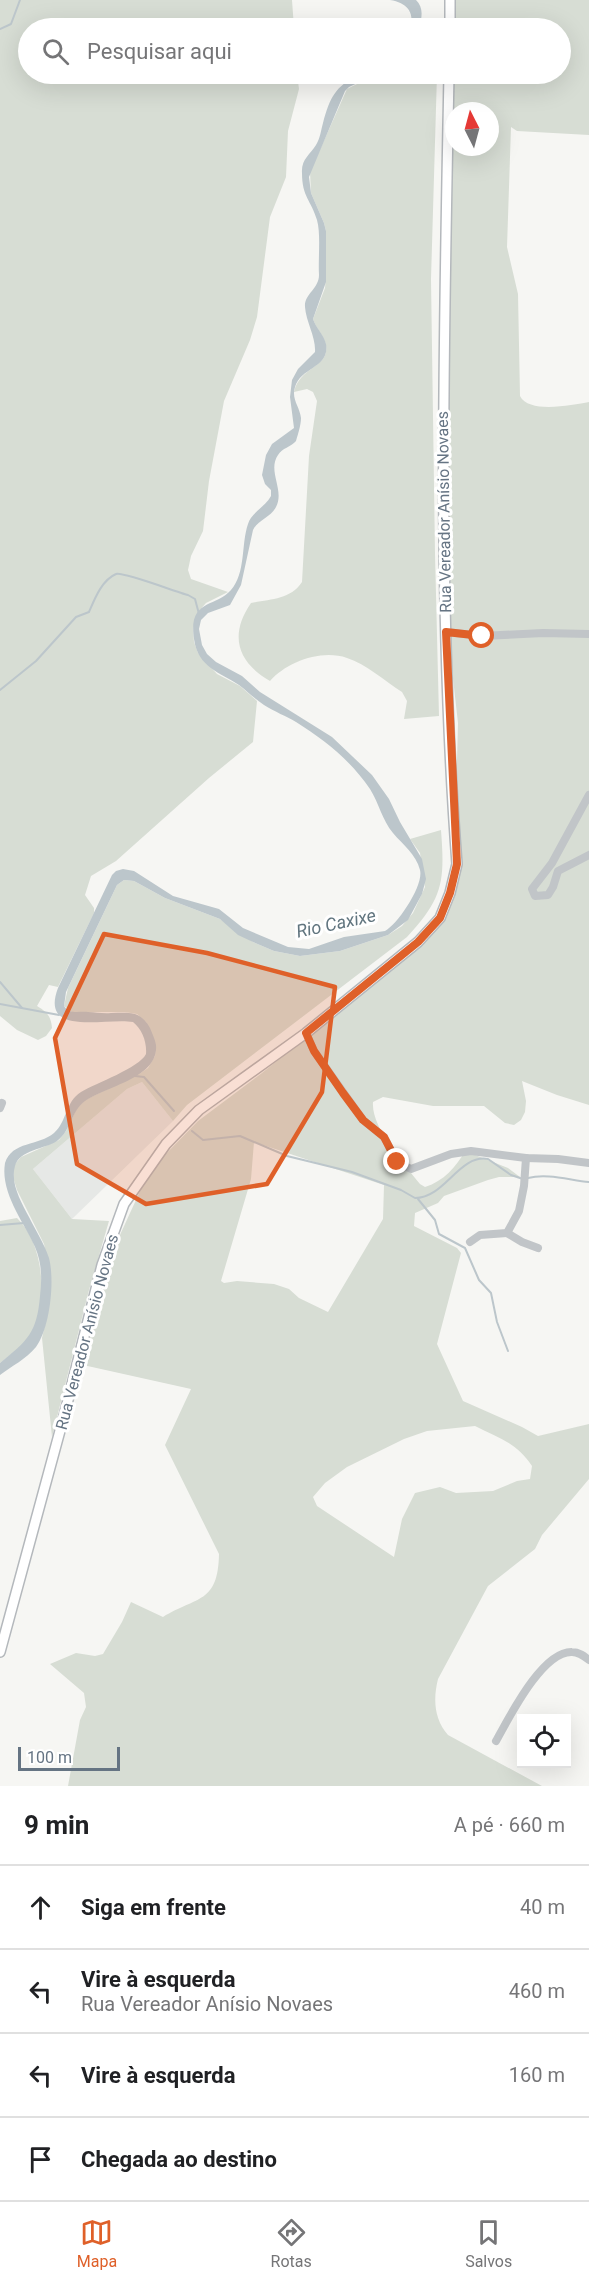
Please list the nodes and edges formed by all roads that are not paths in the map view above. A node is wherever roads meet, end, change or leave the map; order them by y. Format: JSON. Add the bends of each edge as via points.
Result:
{"nodes":[{"id":1,"x":450,"y":0,"type":"edge"},
{"id":2,"x":450,"y":18,"type":"edge"},
{"id":3,"x":449,"y":84,"type":"edge"},
{"id":4,"x":446,"y":632,"type":"junction"},
{"id":5,"x":589,"y":634,"type":"edge"},
{"id":6,"x":589,"y":795,"type":"edge"},
{"id":7,"x":589,"y":855,"type":"edge"},
{"id":8,"x":306,"y":1033,"type":"junction"},
{"id":9,"x":526,"y":1158,"type":"junction"},
{"id":10,"x":589,"y":1163,"type":"edge"},
{"id":11,"x":507,"y":1233,"type":"junction"},
{"id":12,"x":470,"y":1242,"type":"dead end"},
{"id":13,"x":538,"y":1248,"type":"dead end"},
{"id":14,"x":0,"y":1652,"type":"edge"},
{"id":15,"x":589,"y":1660,"type":"edge"},
{"id":16,"x":496,"y":1741,"type":"dead end"}],
"edges":[{"from":1,"to":2,"type":"main road"},
{"from":3,"to":4,"type":"main road","name":"Rua Vereador Anísio Novaes","via":[[443,372]]},
{"from":4,"to":5,"type":"street","via":[[482,636]]},
{"from":4,"to":8,"type":"main road","name":"Rua Vereador Anísio Novaes","via":[[457,864],[450,893],[440,918],[418,942]]},
{"from":6,"to":7,"type":"street","via":[[552,863],[532,889],[535,896],[548,895],[558,872]]},
{"from":8,"to":9,"type":"street","via":[[343,1093],[363,1120],[384,1137],[397,1162],[411,1169],[471,1151]]},
{"from":8,"to":14,"type":"main road","name":"Rua Vereador Anísio Novaes","via":[[199,1110],[166,1144],[124,1204],[102,1265]]},
{"from":9,"to":10,"type":"street"},
{"from":9,"to":11,"type":"street","via":[[519,1211]]},
{"from":11,"to":12,"type":"street","via":[[480,1235]]},
{"from":11,"to":13,"type":"street"},
{"from":15,"to":16,"type":"street","via":[[573,1652],[549,1662],[514,1707]]}]}
